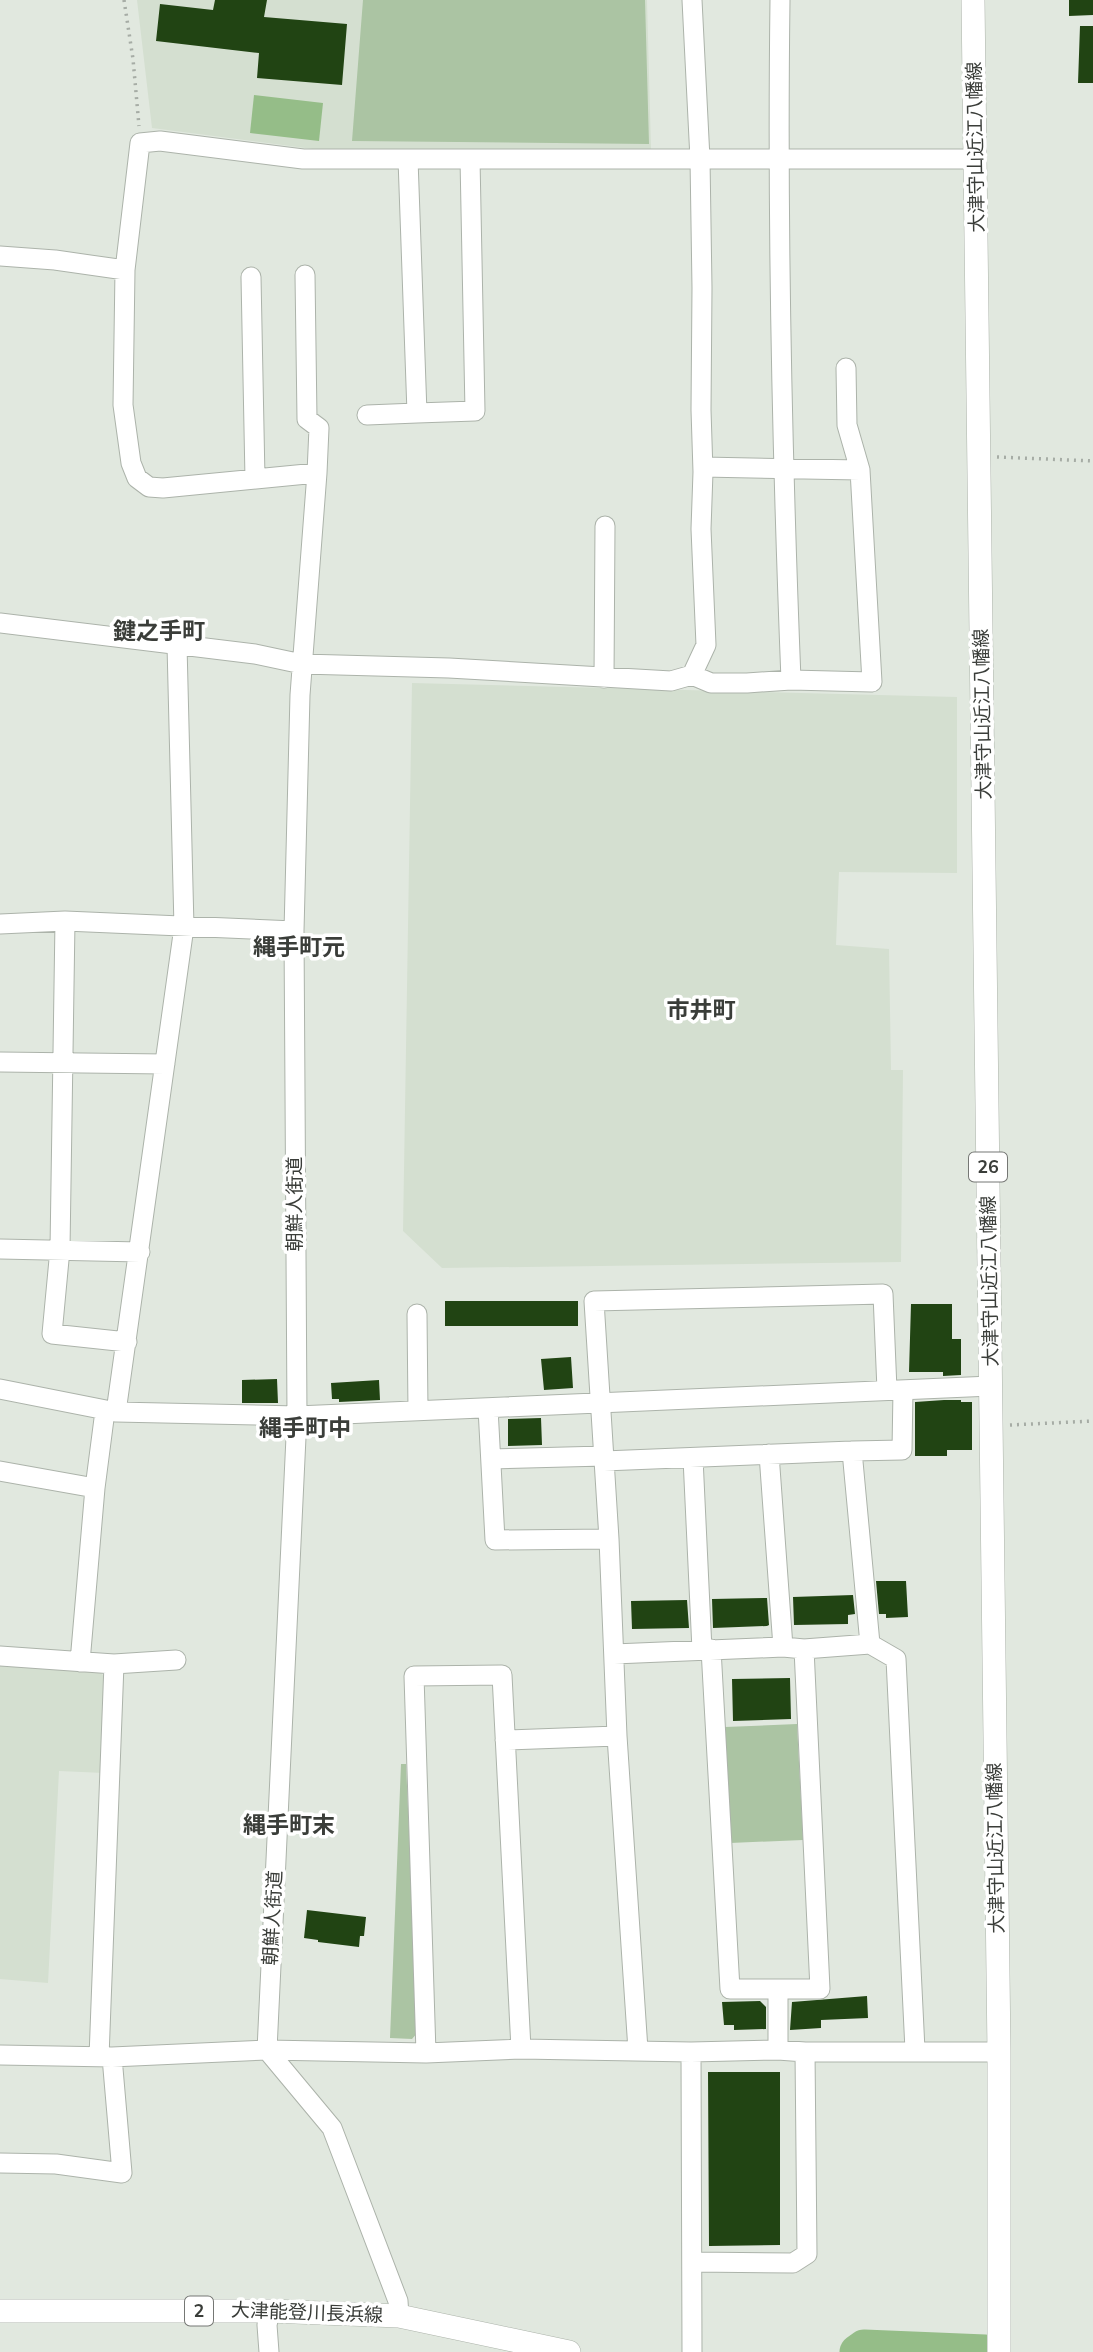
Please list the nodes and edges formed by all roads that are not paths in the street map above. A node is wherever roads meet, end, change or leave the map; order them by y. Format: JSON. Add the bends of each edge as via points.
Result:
{"nodes":[{"id":1,"x":692,"y":0,"type":"edge"},
{"id":2,"x":780,"y":0,"type":"edge"},
{"id":3,"x":973,"y":0,"type":"edge"},
{"id":4,"x":408,"y":159,"type":"junction"},
{"id":5,"x":470,"y":159,"type":"junction"},
{"id":6,"x":700,"y":159,"type":"junction"},
{"id":7,"x":778,"y":159,"type":"junction"},
{"id":8,"x":976,"y":159,"type":"junction"},
{"id":9,"x":0,"y":256,"type":"edge"},
{"id":10,"x":125,"y":270,"type":"junction"},
{"id":11,"x":305,"y":275,"type":"dead end"},
{"id":12,"x":251,"y":277,"type":"dead end"},
{"id":13,"x":846,"y":368,"type":"dead end"},
{"id":14,"x":417,"y":413,"type":"junction"},
{"id":15,"x":367,"y":415,"type":"dead end"},
{"id":16,"x":703,"y":467,"type":"junction"},
{"id":17,"x":783,"y":469,"type":"junction"},
{"id":18,"x":860,"y":470,"type":"junction"},
{"id":19,"x":317,"y":473,"type":"junction"},
{"id":20,"x":255,"y":479,"type":"junction"},
{"id":21,"x":606,"y":526,"type":"dead end"},
{"id":22,"x":0,"y":622,"type":"edge"},
{"id":23,"x":177,"y":645,"type":"junction"},
{"id":24,"x":302,"y":664,"type":"junction"},
{"id":25,"x":692,"y":675,"type":"junction"},
{"id":26,"x":604,"y":678,"type":"junction"},
{"id":27,"x":791,"y":680,"type":"junction"},
{"id":28,"x":65,"y":921,"type":"junction"},
{"id":29,"x":0,"y":924,"type":"edge"},
{"id":30,"x":184,"y":928,"type":"junction"},
{"id":31,"x":294,"y":931,"type":"junction"},
{"id":32,"x":0,"y":1062,"type":"edge"},
{"id":33,"x":63,"y":1063,"type":"junction"},
{"id":34,"x":165,"y":1063,"type":"junction"},
{"id":35,"x":0,"y":1249,"type":"edge"},
{"id":36,"x":60,"y":1249,"type":"junction"},
{"id":37,"x":140,"y":1252,"type":"junction"},
{"id":38,"x":417,"y":1314,"type":"dead end"},
{"id":39,"x":127,"y":1342,"type":"junction"},
{"id":40,"x":991,"y":1386,"type":"junction"},
{"id":41,"x":0,"y":1389,"type":"edge"},
{"id":42,"x":895,"y":1390,"type":"junction"},
{"id":43,"x":600,"y":1402,"type":"junction"},
{"id":44,"x":488,"y":1408,"type":"junction"},
{"id":45,"x":111,"y":1411,"type":"junction"},
{"id":46,"x":418,"y":1411,"type":"junction"},
{"id":47,"x":297,"y":1416,"type":"junction"},
{"id":48,"x":852,"y":1451,"type":"junction"},
{"id":49,"x":769,"y":1454,"type":"junction"},
{"id":50,"x":693,"y":1458,"type":"junction"},
{"id":51,"x":491,"y":1459,"type":"junction"},
{"id":52,"x":604,"y":1459,"type":"junction"},
{"id":53,"x":0,"y":1471,"type":"edge"},
{"id":54,"x":95,"y":1488,"type":"junction"},
{"id":55,"x":609,"y":1539,"type":"junction"},
{"id":56,"x":870,"y":1644,"type":"junction"},
{"id":57,"x":783,"y":1647,"type":"junction"},
{"id":58,"x":804,"y":1649,"type":"junction"},
{"id":59,"x":707,"y":1650,"type":"junction"},
{"id":60,"x":614,"y":1654,"type":"junction"},
{"id":61,"x":0,"y":1656,"type":"edge"},
{"id":62,"x":176,"y":1661,"type":"dead end"},
{"id":63,"x":80,"y":1662,"type":"junction"},
{"id":64,"x":114,"y":1664,"type":"junction"},
{"id":65,"x":617,"y":1736,"type":"junction"},
{"id":66,"x":505,"y":1740,"type":"junction"},
{"id":67,"x":778,"y":1989,"type":"junction"},
{"id":68,"x":521,"y":2049,"type":"junction"},
{"id":69,"x":267,"y":2050,"type":"junction"},
{"id":70,"x":638,"y":2050,"type":"junction"},
{"id":71,"x":778,"y":2050,"type":"junction"},
{"id":72,"x":915,"y":2050,"type":"junction"},
{"id":73,"x":691,"y":2052,"type":"junction"},
{"id":74,"x":805,"y":2052,"type":"junction"},
{"id":75,"x":999,"y":2052,"type":"junction"},
{"id":76,"x":426,"y":2053,"type":"junction"},
{"id":77,"x":0,"y":2055,"type":"edge"},
{"id":78,"x":106,"y":2057,"type":"junction"},
{"id":79,"x":0,"y":2164,"type":"edge"},
{"id":80,"x":693,"y":2262,"type":"junction"},
{"id":81,"x":0,"y":2311,"type":"edge"},
{"id":82,"x":270,"y":2311,"type":"junction"},
{"id":83,"x":399,"y":2316,"type":"junction"},
{"id":84,"x":999,"y":2343,"type":"edge"},
{"id":85,"x":525,"y":2346,"type":"edge"},
{"id":86,"x":269,"y":2352,"type":"edge"},
{"id":87,"x":569,"y":2352,"type":"edge"},
{"id":88,"x":692,"y":2352,"type":"edge"}],
"edges":[{"from":1,"to":6,"type":"street"},
{"from":2,"to":7,"type":"street"},
{"from":3,"to":8,"type":"main road","name":"大津守山近江八幡線","number":"26"},
{"from":4,"to":5,"type":"street"},
{"from":4,"to":10,"type":"street","via":[[303,159],[160,141],[140,143]]},
{"from":4,"to":14,"type":"street"},
{"from":5,"to":6,"type":"street"},
{"from":5,"to":14,"type":"street","via":[[475,411]]},
{"from":6,"to":7,"type":"street"},
{"from":6,"to":16,"type":"street"},
{"from":7,"to":8,"type":"street"},
{"from":7,"to":17,"type":"street"},
{"from":8,"to":40,"type":"main road","name":"大津守山近江八幡線","number":"26"},
{"from":9,"to":10,"type":"street"},
{"from":10,"to":20,"type":"street","via":[[123,405],[137,478],[149,487],[163,488]]},
{"from":11,"to":19,"type":"street","name":"朝鮮人街道","via":[[307,419],[319,428]]},
{"from":12,"to":20,"type":"street"},
{"from":13,"to":18,"type":"street","via":[[847,425]]},
{"from":14,"to":15,"type":"street"},
{"from":16,"to":17,"type":"street"},
{"from":16,"to":25,"type":"street","via":[[706,645]]},
{"from":17,"to":18,"type":"street"},
{"from":17,"to":27,"type":"street"},
{"from":18,"to":27,"type":"street","via":[[872,682]]},
{"from":19,"to":20,"type":"street"},
{"from":19,"to":24,"type":"street","name":"朝鮮人街道"},
{"from":21,"to":26,"type":"street"},
{"from":22,"to":23,"type":"street"},
{"from":23,"to":24,"type":"street"},
{"from":23,"to":30,"type":"street"},
{"from":24,"to":26,"type":"street"},
{"from":24,"to":31,"type":"street","name":"朝鮮人街道"},
{"from":25,"to":26,"type":"street","via":[[671,681]]},
{"from":25,"to":27,"type":"street","via":[[711,683]]},
{"from":28,"to":29,"type":"street"},
{"from":28,"to":30,"type":"street"},
{"from":28,"to":33,"type":"street"},
{"from":30,"to":31,"type":"street"},
{"from":30,"to":34,"type":"street"},
{"from":31,"to":47,"type":"street","name":"朝鮮人街道"},
{"from":32,"to":33,"type":"street"},
{"from":33,"to":34,"type":"street"},
{"from":33,"to":36,"type":"street"},
{"from":34,"to":37,"type":"street"},
{"from":35,"to":36,"type":"street"},
{"from":36,"to":37,"type":"street"},
{"from":36,"to":39,"type":"street","via":[[52,1334]]},
{"from":37,"to":39,"type":"street"},
{"from":38,"to":46,"type":"street"},
{"from":39,"to":45,"type":"street"},
{"from":40,"to":42,"type":"street"},
{"from":40,"to":75,"type":"main road","name":"大津守山近江八幡線","number":"26"},
{"from":41,"to":45,"type":"street"},
{"from":42,"to":43,"type":"street"},
{"from":42,"to":43,"type":"street","via":[[883,1294],[593,1301]]},
{"from":42,"to":48,"type":"street","via":[[902,1450]]},
{"from":43,"to":44,"type":"street"},
{"from":43,"to":52,"type":"street"},
{"from":44,"to":46,"type":"street"},
{"from":44,"to":51,"type":"street"},
{"from":45,"to":47,"type":"street"},
{"from":45,"to":54,"type":"street"},
{"from":46,"to":47,"type":"street"},
{"from":47,"to":69,"type":"street","name":"朝鮮人街道"},
{"from":48,"to":49,"type":"street"},
{"from":48,"to":56,"type":"street"},
{"from":49,"to":50,"type":"street"},
{"from":49,"to":57,"type":"street"},
{"from":50,"to":52,"type":"street"},
{"from":50,"to":59,"type":"street"},
{"from":51,"to":52,"type":"street"},
{"from":51,"to":55,"type":"street","via":[[495,1540]]},
{"from":52,"to":55,"type":"street"},
{"from":53,"to":54,"type":"street"},
{"from":54,"to":63,"type":"street"},
{"from":55,"to":60,"type":"street"},
{"from":56,"to":58,"type":"street"},
{"from":56,"to":72,"type":"street","via":[[896,1659]]},
{"from":57,"to":58,"type":"street"},
{"from":57,"to":59,"type":"street"},
{"from":58,"to":67,"type":"street","via":[[820,1989]]},
{"from":59,"to":60,"type":"street"},
{"from":59,"to":67,"type":"street","via":[[730,1989]]},
{"from":60,"to":65,"type":"street"},
{"from":61,"to":63,"type":"street"},
{"from":62,"to":64,"type":"street"},
{"from":63,"to":64,"type":"street"},
{"from":64,"to":78,"type":"street"},
{"from":65,"to":66,"type":"street"},
{"from":65,"to":70,"type":"street"},
{"from":66,"to":68,"type":"street"},
{"from":66,"to":76,"type":"street","via":[[502,1675],[414,1676]]},
{"from":67,"to":71,"type":"street"},
{"from":68,"to":70,"type":"street"},
{"from":68,"to":76,"type":"street"},
{"from":69,"to":76,"type":"street"},
{"from":69,"to":78,"type":"street"},
{"from":69,"to":83,"type":"street","via":[[332,2128],[398,2301]]},
{"from":70,"to":73,"type":"street"},
{"from":71,"to":73,"type":"street"},
{"from":71,"to":74,"type":"street"},
{"from":72,"to":74,"type":"street"},
{"from":72,"to":75,"type":"street"},
{"from":73,"to":80,"type":"street"},
{"from":74,"to":80,"type":"street","via":[[807,2253],[793,2263]]},
{"from":75,"to":84,"type":"main road","name":"大津守山近江八幡線","number":"26"},
{"from":77,"to":78,"type":"street"},
{"from":78,"to":79,"type":"street","via":[[122,2173],[56,2164]]},
{"from":80,"to":88,"type":"street"},
{"from":81,"to":82,"type":"main road","name":"大津能登川長浜線","number":"2"},
{"from":82,"to":83,"type":"main road","name":"大津能登川長浜線","number":"2"},
{"from":82,"to":86,"type":"street"},
{"from":83,"to":85,"type":"main road","name":"大津能登川長浜線","number":"2"},
{"from":85,"to":87,"type":"main road","name":"大津能登川長浜線","number":"2"}]}
